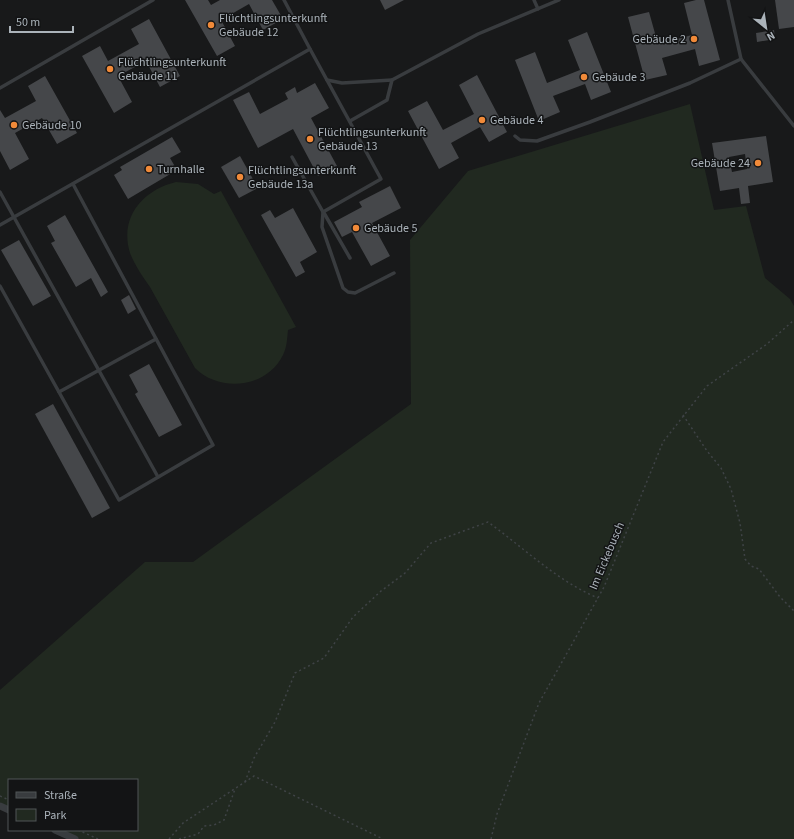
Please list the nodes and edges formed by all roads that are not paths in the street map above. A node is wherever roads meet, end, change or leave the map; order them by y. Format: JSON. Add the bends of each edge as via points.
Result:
{"nodes":[{"id":1,"x":153,"y":0,"type":"edge"},
{"id":2,"x":284,"y":0,"type":"edge"},
{"id":3,"x":534,"y":0,"type":"edge"},
{"id":4,"x":559,"y":0,"type":"edge"},
{"id":5,"x":728,"y":0,"type":"edge"},
{"id":6,"x":538,"y":9,"type":"junction"},
{"id":7,"x":310,"y":49,"type":"junction"},
{"id":8,"x":741,"y":59,"type":"junction"},
{"id":9,"x":327,"y":80,"type":"junction"},
{"id":10,"x":392,"y":80,"type":"junction"},
{"id":11,"x":0,"y":88,"type":"edge"},
{"id":12,"x":350,"y":121,"type":"junction"},
{"id":13,"x":794,"y":126,"type":"edge"},
{"id":14,"x":515,"y":136,"type":"dead end"},
{"id":15,"x":292,"y":157,"type":"dead end"},
{"id":16,"x":73,"y":184,"type":"junction"},
{"id":17,"x":0,"y":192,"type":"edge"},
{"id":18,"x":323,"y":212,"type":"junction"},
{"id":19,"x":14,"y":217,"type":"junction"},
{"id":20,"x":0,"y":226,"type":"edge"},
{"id":21,"x":350,"y":258,"type":"dead end"},
{"id":22,"x":394,"y":273,"type":"dead end"},
{"id":23,"x":0,"y":286,"type":"edge"},
{"id":24,"x":156,"y":339,"type":"junction"},
{"id":25,"x":100,"y":369,"type":"junction"},
{"id":26,"x":58,"y":392,"type":"junction"},
{"id":27,"x":158,"y":477,"type":"junction"},
{"id":28,"x":57,"y":831,"type":"edge"},
{"id":29,"x":75,"y":839,"type":"edge"}],
"edges":[{"from":1,"to":11,"type":"lane"},
{"from":2,"to":7,"type":"lane"},
{"from":3,"to":6,"type":"lane"},
{"from":4,"to":6,"type":"lane"},
{"from":5,"to":8,"type":"lane"},
{"from":6,"to":10,"type":"lane","via":[[478,34]]},
{"from":7,"to":9,"type":"lane"},
{"from":7,"to":16,"type":"lane"},
{"from":8,"to":13,"type":"lane"},
{"from":8,"to":14,"type":"lane","via":[[690,83],[538,141],[520,140]]},
{"from":9,"to":10,"type":"lane"},
{"from":9,"to":12,"type":"lane"},
{"from":10,"to":12,"type":"lane","via":[[387,100]]},
{"from":12,"to":18,"type":"lane","via":[[381,179]]},
{"from":15,"to":18,"type":"lane"},
{"from":16,"to":19,"type":"lane"},
{"from":16,"to":24,"type":"lane"},
{"from":17,"to":19,"type":"lane"},
{"from":18,"to":21,"type":"lane"},
{"from":18,"to":22,"type":"lane","via":[[322,227],[343,288],[355,294]]},
{"from":19,"to":20,"type":"lane"},
{"from":19,"to":25,"type":"lane"},
{"from":23,"to":26,"type":"lane"},
{"from":24,"to":25,"type":"lane"},
{"from":24,"to":27,"type":"lane","via":[[213,445]]},
{"from":25,"to":26,"type":"lane"},
{"from":25,"to":27,"type":"lane"},
{"from":26,"to":27,"type":"lane","via":[[119,500]]},
{"from":28,"to":29,"type":"street"}]}
